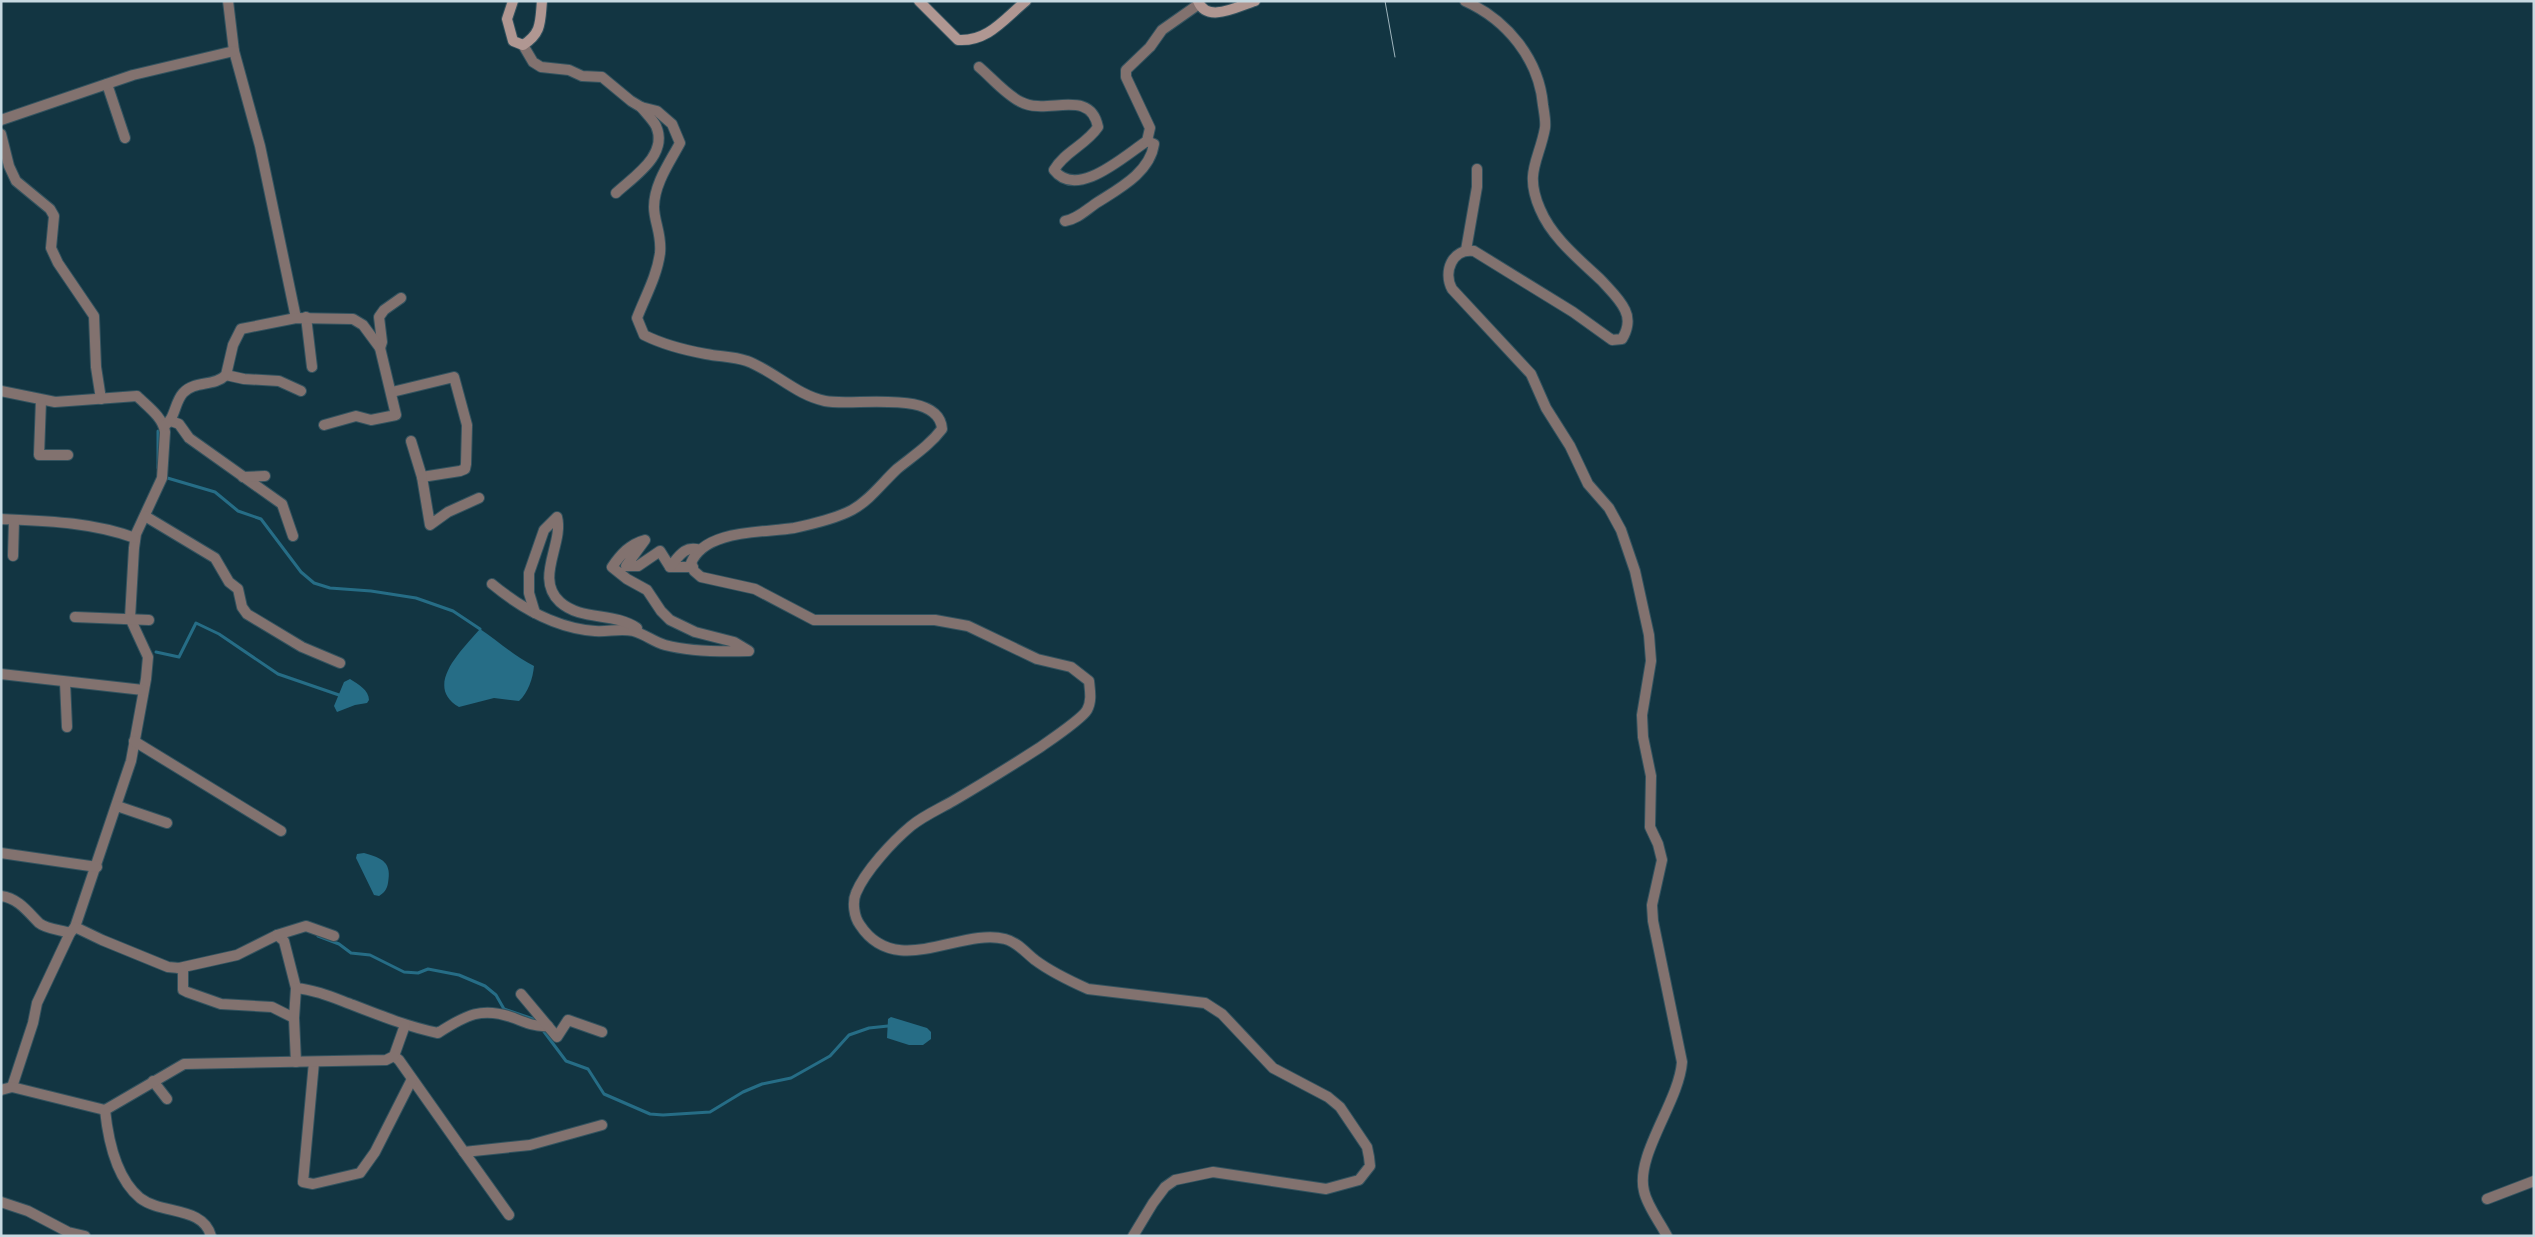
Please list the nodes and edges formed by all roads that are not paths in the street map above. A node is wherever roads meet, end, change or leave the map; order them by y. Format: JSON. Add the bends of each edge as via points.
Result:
{"nodes":[{"id":1,"x":228,"y":1,"type":"edge"},
{"id":2,"x":513,"y":1,"type":"edge"},
{"id":3,"x":542,"y":1,"type":"edge"},
{"id":4,"x":919,"y":1,"type":"edge"},
{"id":5,"x":1026,"y":1,"type":"edge"},
{"id":6,"x":1255,"y":1,"type":"edge"},
{"id":7,"x":1465,"y":1,"type":"edge"},
{"id":8,"x":1198,"y":2,"type":"edge"},
{"id":9,"x":522,"y":45,"type":"junction"},
{"id":10,"x":234,"y":51,"type":"junction"},
{"id":11,"x":979,"y":67,"type":"dead end"},
{"id":12,"x":107,"y":84,"type":"junction"},
{"id":13,"x":641,"y":107,"type":"junction"},
{"id":14,"x":1,"y":120,"type":"edge"},
{"id":15,"x":1,"y":134,"type":"edge"},
{"id":16,"x":125,"y":138,"type":"dead end"},
{"id":17,"x":1147,"y":141,"type":"junction"},
{"id":18,"x":1477,"y":169,"type":"dead end"},
{"id":19,"x":616,"y":193,"type":"dead end"},
{"id":20,"x":1065,"y":221,"type":"dead end"},
{"id":21,"x":1466,"y":250,"type":"junction"},
{"id":22,"x":401,"y":298,"type":"dead end"},
{"id":23,"x":301,"y":318,"type":"junction"},
{"id":24,"x":380,"y":348,"type":"junction"},
{"id":25,"x":312,"y":367,"type":"dead end"},
{"id":26,"x":226,"y":375,"type":"junction"},
{"id":27,"x":1,"y":391,"type":"edge"},
{"id":28,"x":301,"y":391,"type":"dead end"},
{"id":29,"x":392,"y":392,"type":"junction"},
{"id":30,"x":101,"y":399,"type":"junction"},
{"id":31,"x":41,"y":400,"type":"junction"},
{"id":32,"x":167,"y":423,"type":"junction"},
{"id":33,"x":324,"y":425,"type":"dead end"},
{"id":34,"x":411,"y":441,"type":"dead end"},
{"id":35,"x":68,"y":455,"type":"dead end"},
{"id":36,"x":265,"y":476,"type":"dead end"},
{"id":37,"x":243,"y":477,"type":"junction"},
{"id":38,"x":422,"y":477,"type":"junction"},
{"id":39,"x":479,"y":498,"type":"dead end"},
{"id":40,"x":146,"y":516,"type":"junction"},
{"id":41,"x":1,"y":519,"type":"edge"},
{"id":42,"x":14,"y":520,"type":"junction"},
{"id":43,"x":293,"y":536,"type":"dead end"},
{"id":44,"x":135,"y":538,"type":"junction"},
{"id":45,"x":700,"y":550,"type":"junction"},
{"id":46,"x":13,"y":556,"type":"dead end"},
{"id":47,"x":670,"y":567,"type":"junction"},
{"id":48,"x":693,"y":567,"type":"junction"},
{"id":49,"x":492,"y":584,"type":"dead end"},
{"id":50,"x":535,"y":613,"type":"junction"},
{"id":51,"x":75,"y":617,"type":"dead end"},
{"id":52,"x":131,"y":619,"type":"junction"},
{"id":53,"x":149,"y":620,"type":"dead end"},
{"id":54,"x":646,"y":635,"type":"junction"},
{"id":55,"x":340,"y":663,"type":"dead end"},
{"id":56,"x":1,"y":674,"type":"edge"},
{"id":57,"x":65,"y":682,"type":"junction"},
{"id":58,"x":143,"y":690,"type":"junction"},
{"id":59,"x":67,"y":727,"type":"dead end"},
{"id":60,"x":134,"y":742,"type":"junction"},
{"id":61,"x":117,"y":806,"type":"junction"},
{"id":62,"x":167,"y":823,"type":"dead end"},
{"id":63,"x":281,"y":831,"type":"dead end"},
{"id":64,"x":1,"y":853,"type":"edge"},
{"id":65,"x":97,"y":867,"type":"junction"},
{"id":66,"x":1,"y":896,"type":"edge"},
{"id":67,"x":73,"y":930,"type":"junction"},
{"id":68,"x":277,"y":935,"type":"junction"},
{"id":69,"x":334,"y":936,"type":"dead end"},
{"id":70,"x":179,"y":968,"type":"junction"},
{"id":71,"x":296,"y":988,"type":"junction"},
{"id":72,"x":520,"y":994,"type":"dead end"},
{"id":73,"x":294,"y":1018,"type":"junction"},
{"id":74,"x":405,"y":1026,"type":"junction"},
{"id":75,"x":543,"y":1027,"type":"junction"},
{"id":76,"x":602,"y":1032,"type":"dead end"},
{"id":77,"x":394,"y":1056,"type":"junction"},
{"id":78,"x":296,"y":1062,"type":"junction"},
{"id":79,"x":314,"y":1062,"type":"junction"},
{"id":80,"x":412,"y":1079,"type":"junction"},
{"id":81,"x":153,"y":1081,"type":"junction"},
{"id":82,"x":12,"y":1087,"type":"junction"},
{"id":83,"x":1,"y":1090,"type":"edge"},
{"id":84,"x":167,"y":1099,"type":"dead end"},
{"id":85,"x":105,"y":1110,"type":"junction"},
{"id":86,"x":602,"y":1125,"type":"dead end"},
{"id":87,"x":464,"y":1152,"type":"junction"},
{"id":88,"x":2534,"y":1181,"type":"edge"},
{"id":89,"x":2487,"y":1199,"type":"dead end"},
{"id":90,"x":1,"y":1202,"type":"edge"},
{"id":91,"x":509,"y":1215,"type":"dead end"},
{"id":92,"x":209,"y":1235,"type":"edge"},
{"id":93,"x":84,"y":1236,"type":"edge"},
{"id":94,"x":1133,"y":1236,"type":"edge"},
{"id":95,"x":1667,"y":1236,"type":"edge"}],
"edges":[{"from":1,"to":10,"type":"street"},
{"from":2,"to":9,"type":"main road","via":[[506,19],[513,41]]},
{"from":3,"to":9,"type":"main road","via":[[539,30],[534,38]]},
{"from":4,"to":5,"type":"main road","via":[[958,40],[983,38]]},
{"from":6,"to":8,"type":"main road","via":[[1212,14]]},
{"from":7,"to":21,"type":"street","via":[[1490,15],[1527,54],[1542,89],[1546,127],[1533,164],[1533,189],[1540,210],[1554,233],[1614,294],[1626,311],[1628,330],[1622,339],[1612,340],[1572,312]]},
{"from":8,"to":17,"type":"street","via":[[1162,30],[1126,70],[1126,77],[1150,128]]},
{"from":9,"to":13,"type":"street","via":[[533,62],[541,67],[569,70],[582,76],[602,76]]},
{"from":10,"to":12,"type":"street"},
{"from":10,"to":23,"type":"street"},
{"from":11,"to":17,"type":"street","via":[[1020,102],[1034,107],[1081,105],[1096,117],[1098,127],[1092,137],[1059,162],[1054,170],[1060,178],[1082,182]]},
{"from":12,"to":14,"type":"street"},
{"from":12,"to":16,"type":"street"},
{"from":13,"to":19,"type":"street","via":[[656,126],[658,145],[653,159]]},
{"from":13,"to":45,"type":"street","via":[[657,111],[672,124],[680,143],[659,184],[654,207],[660,228],[660,251],[656,272],[636,318],[644,335],[671,346],[729,355],[750,362],[826,402],[904,402],[920,406],[942,423],[942,429],[926,447],[852,510],[794,528],[730,536]]},
{"from":15,"to":30,"type":"street","via":[[16,181],[54,216],[51,248],[58,264],[94,316]]},
{"from":17,"to":20,"type":"street","via":[[1154,144],[1153,153],[1137,174],[1111,196]]},
{"from":18,"to":21,"type":"street"},
{"from":21,"to":95,"type":"street","via":[[1456,256],[1448,267],[1452,289],[1531,374],[1588,484],[1609,508],[1621,530],[1635,571],[1649,635],[1651,661],[1642,715],[1643,737],[1650,776],[1650,826],[1662,860],[1652,904],[1653,921],[1682,1062],[1681,1078],[1645,1163],[1644,1191]]},
{"from":22,"to":24,"type":"street","via":[[384,310],[379,318]]},
{"from":23,"to":24,"type":"street","via":[[354,319],[363,325]]},
{"from":23,"to":25,"type":"street"},
{"from":23,"to":26,"type":"street","via":[[241,329],[233,345]]},
{"from":24,"to":29,"type":"street"},
{"from":26,"to":28,"type":"street","via":[[279,381]]},
{"from":26,"to":32,"type":"street","via":[[214,383],[189,388]]},
{"from":27,"to":31,"type":"street"},
{"from":29,"to":33,"type":"street","via":[[396,414],[371,420],[356,416]]},
{"from":29,"to":38,"type":"street","via":[[454,377],[467,425],[465,469],[448,475]]},
{"from":30,"to":31,"type":"street"},
{"from":30,"to":32,"type":"street","via":[[137,396]]},
{"from":31,"to":35,"type":"street","via":[[39,455]]},
{"from":32,"to":37,"type":"street","via":[[179,424],[189,438]]},
{"from":32,"to":40,"type":"street","via":[[162,478]]},
{"from":34,"to":38,"type":"street"},
{"from":36,"to":37,"type":"street"},
{"from":37,"to":43,"type":"street","via":[[282,504]]},
{"from":38,"to":39,"type":"street","via":[[430,526],[448,512]]},
{"from":40,"to":44,"type":"street"},
{"from":40,"to":55,"type":"street","via":[[215,558],[229,582],[238,589],[247,614],[302,647]]},
{"from":41,"to":42,"type":"street"},
{"from":42,"to":44,"type":"street","via":[[64,522],[117,531]]},
{"from":42,"to":46,"type":"street"},
{"from":44,"to":52,"type":"street"},
{"from":45,"to":47,"type":"street","via":[[685,550]]},
{"from":45,"to":48,"type":"street","via":[[694,555]]},
{"from":47,"to":48,"type":"street"},
{"from":47,"to":54,"type":"street","via":[[660,551],[638,566],[626,566],[645,540],[636,542],[612,567],[647,590],[670,620],[695,632],[734,642],[749,651],[677,648]]},
{"from":48,"to":94,"type":"street","via":[[701,577],[755,589],[814,620],[935,620],[968,626],[1037,659],[1071,667],[1089,681],[1091,699],[1086,712],[1044,745],[912,825],[872,868],[855,894],[854,908],[866,935],[893,949],[915,951],[982,938],[1003,938],[1014,942],[1071,982],[1088,989],[1205,1003],[1222,1014],[1273,1068],[1328,1097],[1340,1107],[1367,1147],[1370,1166],[1366,1174],[1359,1180],[1326,1189],[1213,1172],[1175,1180],[1153,1203]]},
{"from":49,"to":50,"type":"street"},
{"from":50,"to":54,"type":"street","via":[[572,627]]},
{"from":50,"to":54,"type":"street","via":[[529,593],[530,572],[544,530],[557,517],[559,524],[549,585],[554,596],[575,611],[633,626]]},
{"from":51,"to":52,"type":"street"},
{"from":52,"to":53,"type":"street"},
{"from":52,"to":58,"type":"street","via":[[148,657]]},
{"from":56,"to":57,"type":"street"},
{"from":57,"to":58,"type":"street"},
{"from":57,"to":59,"type":"street"},
{"from":58,"to":60,"type":"street"},
{"from":60,"to":61,"type":"street"},
{"from":60,"to":63,"type":"street"},
{"from":61,"to":62,"type":"street"},
{"from":61,"to":65,"type":"street"},
{"from":64,"to":65,"type":"street"},
{"from":65,"to":67,"type":"street"},
{"from":66,"to":67,"type":"street","via":[[8,897],[33,914],[40,924]]},
{"from":67,"to":70,"type":"street","via":[[168,967]]},
{"from":67,"to":82,"type":"street","via":[[37,1003]]},
{"from":68,"to":69,"type":"street","via":[[306,926]]},
{"from":68,"to":70,"type":"street","via":[[237,954]]},
{"from":68,"to":71,"type":"street","via":[[284,941]]},
{"from":70,"to":73,"type":"street","via":[[183,971],[183,990],[187,992],[221,1004],[272,1007]]},
{"from":71,"to":73,"type":"street"},
{"from":71,"to":74,"type":"street","via":[[334,998]]},
{"from":72,"to":75,"type":"street"},
{"from":73,"to":78,"type":"street"},
{"from":74,"to":75,"type":"street","via":[[438,1033],[462,1018],[483,1012]]},
{"from":74,"to":77,"type":"street"},
{"from":75,"to":76,"type":"street","via":[[557,1037],[568,1020]]},
{"from":77,"to":79,"type":"street","via":[[386,1060]]},
{"from":77,"to":80,"type":"street"},
{"from":78,"to":79,"type":"street"},
{"from":78,"to":81,"type":"street","via":[[184,1064]]},
{"from":79,"to":80,"type":"street","via":[[303,1182],[313,1184],[360,1173],[375,1152]]},
{"from":80,"to":87,"type":"street"},
{"from":81,"to":84,"type":"street"},
{"from":81,"to":85,"type":"street"},
{"from":82,"to":83,"type":"street"},
{"from":82,"to":85,"type":"street"},
{"from":85,"to":92,"type":"street","via":[[107,1130],[120,1172],[131,1189],[152,1205],[195,1216],[205,1222]]},
{"from":86,"to":87,"type":"street","via":[[530,1145]]},
{"from":87,"to":91,"type":"street"},
{"from":88,"to":89,"type":"street"},
{"from":90,"to":93,"type":"street"}]}
